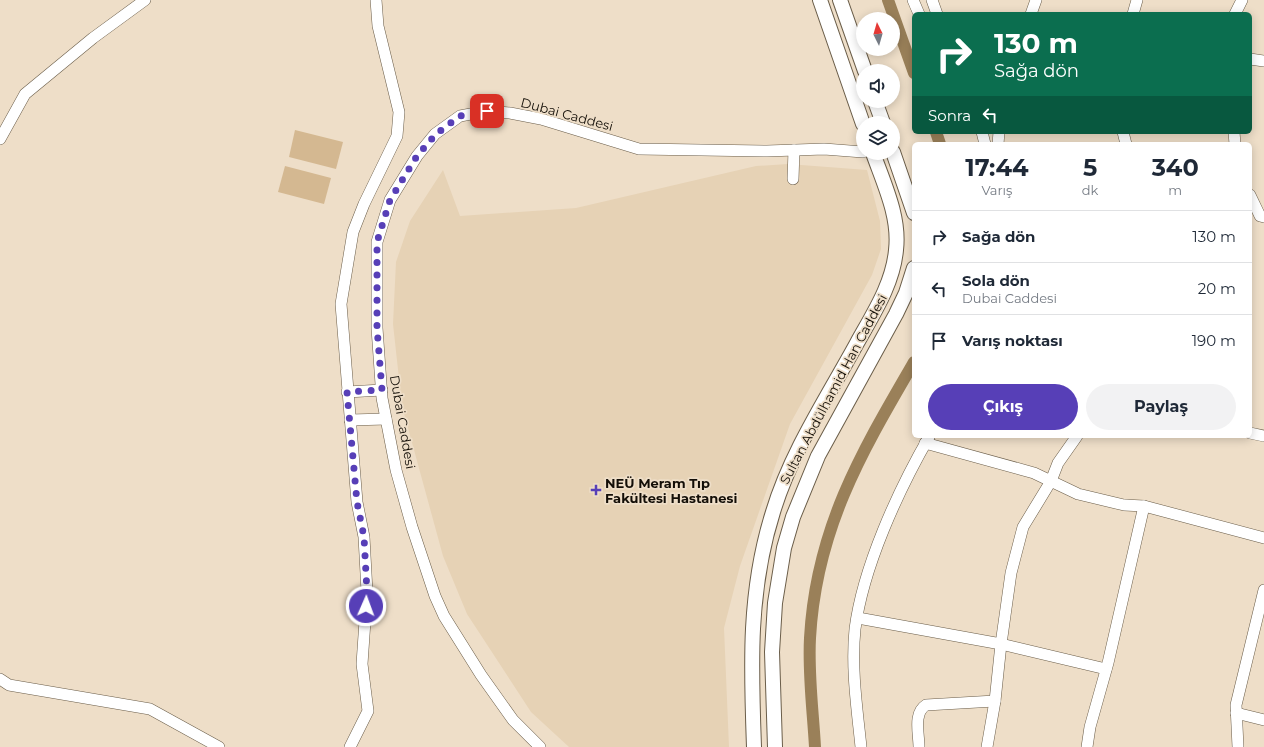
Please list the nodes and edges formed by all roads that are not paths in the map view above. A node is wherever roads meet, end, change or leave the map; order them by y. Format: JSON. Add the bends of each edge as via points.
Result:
{"nodes":[{"id":1,"x":145,"y":0,"type":"edge"},
{"id":2,"x":376,"y":0,"type":"edge"},
{"id":3,"x":820,"y":0,"type":"edge"},
{"id":4,"x":840,"y":0,"type":"edge"},
{"id":5,"x":914,"y":0,"type":"edge"},
{"id":6,"x":932,"y":0,"type":"edge"},
{"id":7,"x":1036,"y":0,"type":"edge"},
{"id":8,"x":1137,"y":0,"type":"edge"},
{"id":9,"x":1242,"y":0,"type":"edge"},
{"id":10,"x":918,"y":12,"type":"edge"},
{"id":11,"x":937,"y":12,"type":"edge"},
{"id":12,"x":1031,"y":12,"type":"edge"},
{"id":13,"x":1134,"y":12,"type":"edge"},
{"id":14,"x":1236,"y":12,"type":"edge"},
{"id":15,"x":1252,"y":59,"type":"edge"},
{"id":16,"x":1264,"y":61,"type":"edge"},
{"id":17,"x":862,"y":64,"type":"edge"},
{"id":18,"x":860,"y":116,"type":"edge"},
{"id":19,"x":0,"y":139,"type":"edge"},
{"id":20,"x":794,"y":150,"type":"junction"},
{"id":21,"x":856,"y":151,"type":"edge"},
{"id":22,"x":875,"y":160,"type":"edge"},
{"id":23,"x":896,"y":160,"type":"edge"},
{"id":24,"x":793,"y":179,"type":"dead end"},
{"id":25,"x":1252,"y":199,"type":"edge"},
{"id":26,"x":912,"y":206,"type":"edge"},
{"id":27,"x":1264,"y":217,"type":"edge"},
{"id":28,"x":912,"y":274,"type":"edge"},
{"id":29,"x":382,"y":390,"type":"junction"},
{"id":30,"x":347,"y":392,"type":"junction"},
{"id":31,"x":386,"y":419,"type":"junction"},
{"id":32,"x":350,"y":420,"type":"junction"},
{"id":33,"x":1252,"y":433,"type":"edge"},
{"id":34,"x":1264,"y":436,"type":"edge"},
{"id":35,"x":1076,"y":438,"type":"edge"},
{"id":36,"x":927,"y":439,"type":"edge"},
{"id":37,"x":1051,"y":481,"type":"junction"},
{"id":38,"x":1144,"y":506,"type":"junction"},
{"id":39,"x":1264,"y":538,"type":"edge"},
{"id":40,"x":1264,"y":590,"type":"edge"},
{"id":41,"x":858,"y":618,"type":"junction"},
{"id":42,"x":1001,"y":644,"type":"junction"},
{"id":43,"x":1106,"y":669,"type":"junction"},
{"id":44,"x":0,"y":679,"type":"edge"},
{"id":45,"x":995,"y":701,"type":"junction"},
{"id":46,"x":1236,"y":713,"type":"junction"},
{"id":47,"x":1264,"y":720,"type":"edge"},
{"id":48,"x":219,"y":747,"type":"edge"},
{"id":49,"x":350,"y":747,"type":"edge"},
{"id":50,"x":540,"y":747,"type":"edge"},
{"id":51,"x":754,"y":747,"type":"edge"},
{"id":52,"x":775,"y":747,"type":"edge"},
{"id":53,"x":862,"y":747,"type":"edge"},
{"id":54,"x":920,"y":747,"type":"edge"},
{"id":55,"x":987,"y":747,"type":"edge"},
{"id":56,"x":1087,"y":747,"type":"edge"},
{"id":57,"x":1238,"y":747,"type":"edge"}],
"edges":[{"from":1,"to":19,"type":"street","via":[[93,38],[25,94]]},
{"from":2,"to":30,"type":"street","via":[[378,26],[398,112],[397,136],[364,204],[352,239],[341,304]]},
{"from":3,"to":18,"type":"main road"},
{"from":4,"to":17,"type":"main road"},
{"from":5,"to":10,"type":"street"},
{"from":6,"to":11,"type":"street"},
{"from":7,"to":12,"type":"street"},
{"from":8,"to":13,"type":"street"},
{"from":9,"to":14,"type":"street"},
{"from":15,"to":16,"type":"street"},
{"from":20,"to":21,"type":"street","name":"Dubai Caddesi"},
{"from":20,"to":24,"type":"street"},
{"from":20,"to":29,"type":"street","name":"Dubai Caddesi","via":[[639,149],[541,119],[510,113],[487,111],[460,116],[436,134],[417,156],[390,200],[377,242],[377,328]]},
{"from":22,"to":51,"type":"main road","name":"Sultan Abdülhamid Han Caddesi","via":[[895,218],[894,265],[876,309],[794,458],[773,512],[761,554],[752,629]]},
{"from":23,"to":26,"type":"main road"},
{"from":25,"to":27,"type":"street","via":[[1260,216]]},
{"from":28,"to":52,"type":"main road","name":"Sultan Abdülhamid Han Caddesi","via":[[896,314],[818,456],[793,517],[784,548],[775,603],[772,652]]},
{"from":29,"to":30,"type":"street"},
{"from":29,"to":31,"type":"street","name":"Dubai Caddesi"},
{"from":30,"to":32,"type":"street"},
{"from":31,"to":32,"type":"street"},
{"from":31,"to":50,"type":"street","name":"Dubai Caddesi","via":[[396,470],[412,527],[444,616],[513,720]]},
{"from":32,"to":49,"type":"street","via":[[357,502],[364,537],[367,592],[362,664],[368,711]]},
{"from":33,"to":34,"type":"street"},
{"from":35,"to":37,"type":"street","via":[[1058,463]]},
{"from":36,"to":37,"type":"street","via":[[1034,473]]},
{"from":36,"to":41,"type":"street","via":[[891,510],[866,581]]},
{"from":37,"to":38,"type":"street","via":[[1078,494],[1124,506]]},
{"from":37,"to":42,"type":"street","via":[[1023,527],[1011,573]]},
{"from":38,"to":39,"type":"street"},
{"from":38,"to":43,"type":"street"},
{"from":40,"to":46,"type":"street"},
{"from":41,"to":42,"type":"street"},
{"from":41,"to":53,"type":"street","via":[[855,629],[854,681]]},
{"from":42,"to":43,"type":"street"},
{"from":42,"to":45,"type":"street"},
{"from":43,"to":56,"type":"street"},
{"from":44,"to":48,"type":"street","via":[[9,685],[150,709]]},
{"from":45,"to":54,"type":"street","via":[[926,705],[921,708],[918,715]]},
{"from":45,"to":55,"type":"street"},
{"from":46,"to":47,"type":"street"},
{"from":46,"to":57,"type":"street"}]}
